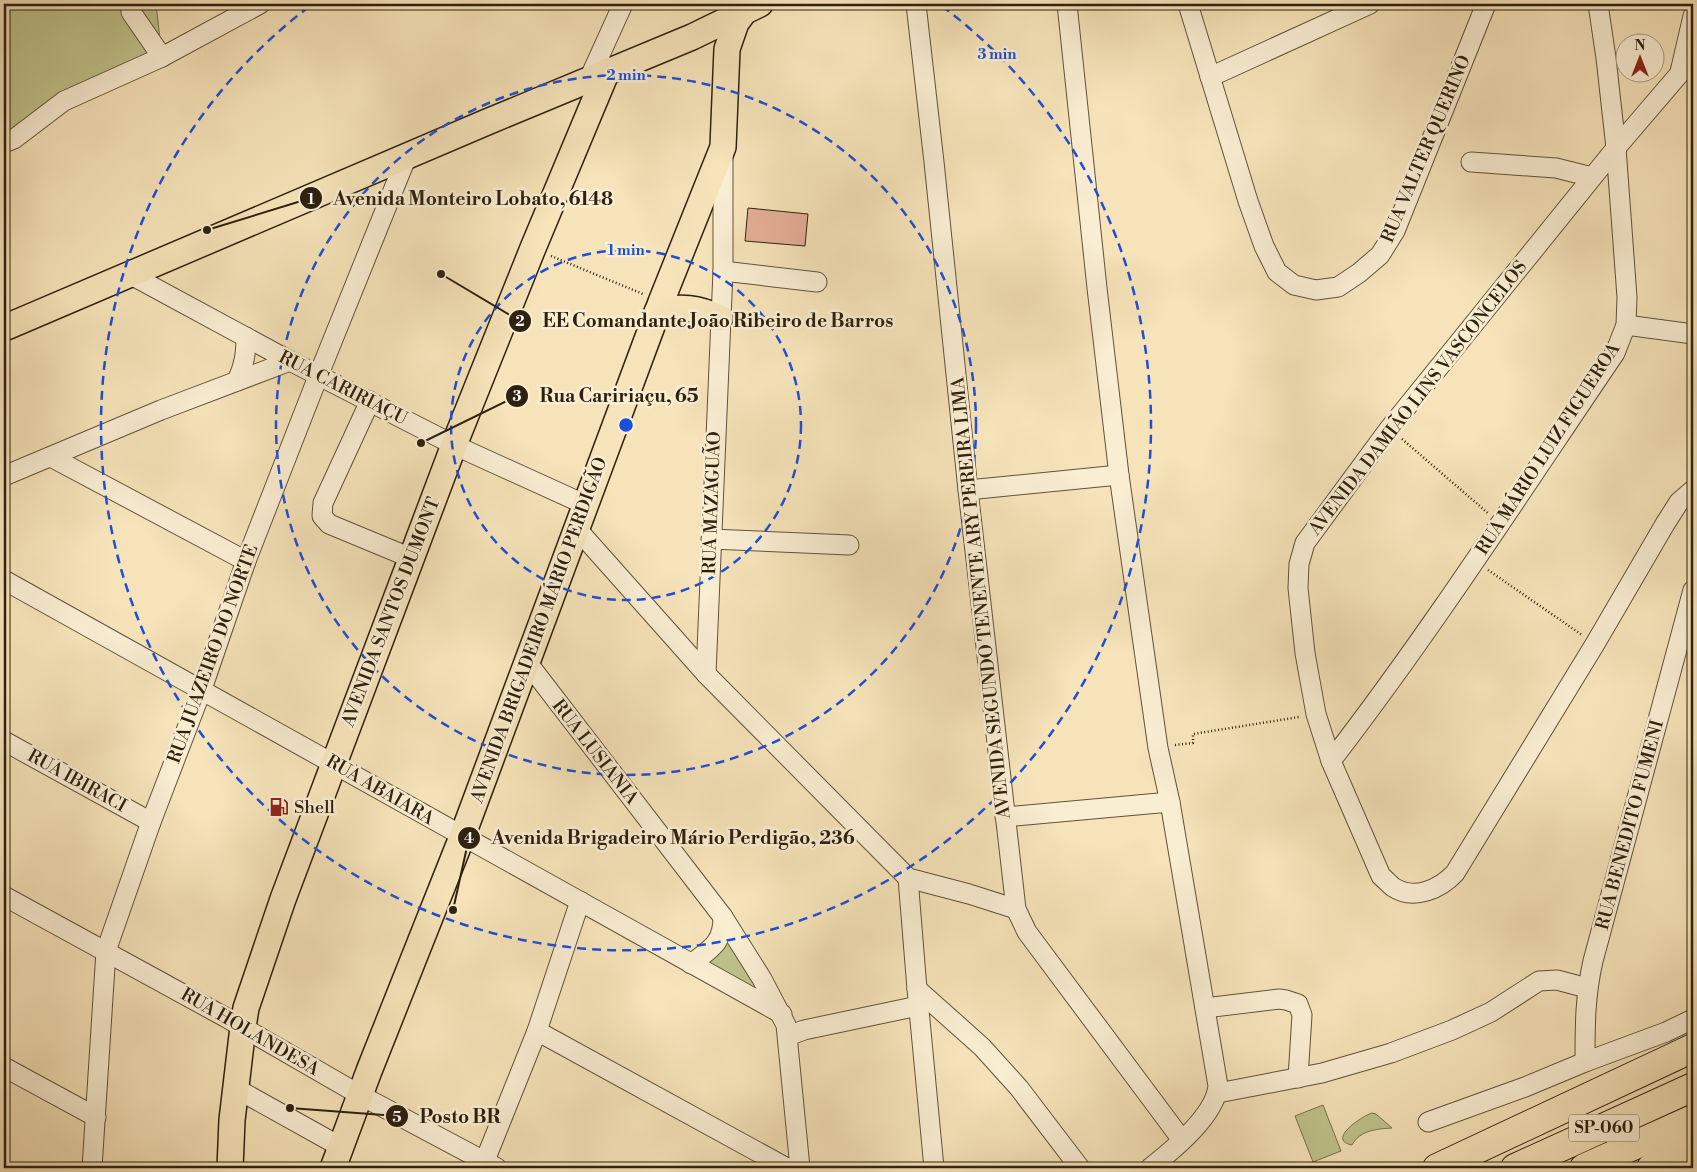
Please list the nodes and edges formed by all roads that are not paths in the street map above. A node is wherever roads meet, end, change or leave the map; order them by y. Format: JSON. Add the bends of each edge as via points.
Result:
{"nodes":[{"id":1,"x":131,"y":4,"type":"edge"},
{"id":2,"x":260,"y":4,"type":"edge"},
{"id":3,"x":623,"y":4,"type":"edge"},
{"id":4,"x":916,"y":4,"type":"edge"},
{"id":5,"x":1067,"y":4,"type":"edge"},
{"id":6,"x":1188,"y":4,"type":"edge"},
{"id":7,"x":1370,"y":4,"type":"edge"},
{"id":8,"x":1486,"y":4,"type":"edge"},
{"id":9,"x":1598,"y":4,"type":"edge"},
{"id":10,"x":752,"y":8,"type":"edge"},
{"id":11,"x":1693,"y":16,"type":"edge"},
{"id":12,"x":692,"y":37,"type":"junction"},
{"id":13,"x":162,"y":58,"type":"junction"},
{"id":14,"x":1693,"y":58,"type":"edge"},
{"id":15,"x":725,"y":63,"type":"junction"},
{"id":16,"x":598,"y":75,"type":"junction"},
{"id":17,"x":1680,"y":76,"type":"junction"},
{"id":18,"x":1210,"y":77,"type":"junction"},
{"id":19,"x":4,"y":143,"type":"edge"},
{"id":20,"x":723,"y":147,"type":"junction"},
{"id":21,"x":1616,"y":148,"type":"junction"},
{"id":22,"x":407,"y":156,"type":"junction"},
{"id":23,"x":1471,"y":162,"type":"dead end"},
{"id":24,"x":1592,"y":177,"type":"junction"},
{"id":25,"x":723,"y":271,"type":"junction"},
{"id":26,"x":131,"y":275,"type":"junction"},
{"id":27,"x":817,"y":282,"type":"dead end"},
{"id":28,"x":659,"y":307,"type":"junction"},
{"id":29,"x":720,"y":318,"type":"junction"},
{"id":30,"x":1626,"y":325,"type":"junction"},
{"id":31,"x":4,"y":328,"type":"edge"},
{"id":32,"x":1693,"y":334,"type":"edge"},
{"id":33,"x":246,"y":337,"type":"junction"},
{"id":34,"x":290,"y":361,"type":"junction"},
{"id":35,"x":319,"y":374,"type":"junction"},
{"id":36,"x":237,"y":381,"type":"junction"},
{"id":37,"x":370,"y":401,"type":"junction"},
{"id":38,"x":86,"y":442,"type":"junction"},
{"id":39,"x":454,"y":446,"type":"junction"},
{"id":40,"x":51,"y":457,"type":"junction"},
{"id":41,"x":1119,"y":474,"type":"junction"},
{"id":42,"x":4,"y":476,"type":"edge"},
{"id":43,"x":94,"y":480,"type":"junction"},
{"id":44,"x":968,"y":490,"type":"junction"},
{"id":45,"x":1693,"y":490,"type":"edge"},
{"id":46,"x":586,"y":505,"type":"junction"},
{"id":47,"x":577,"y":529,"type":"junction"},
{"id":48,"x":711,"y":539,"type":"junction"},
{"id":49,"x":849,"y":545,"type":"dead end"},
{"id":50,"x":411,"y":558,"type":"junction"},
{"id":51,"x":246,"y":561,"type":"junction"},
{"id":52,"x":4,"y":580,"type":"edge"},
{"id":53,"x":1693,"y":590,"type":"edge"},
{"id":54,"x":527,"y":662,"type":"junction"},
{"id":55,"x":706,"y":674,"type":"junction"},
{"id":56,"x":202,"y":689,"type":"junction"},
{"id":57,"x":4,"y":741,"type":"edge"},
{"id":58,"x":1331,"y":761,"type":"junction"},
{"id":59,"x":333,"y":764,"type":"junction"},
{"id":60,"x":1170,"y":802,"type":"junction"},
{"id":61,"x":1005,"y":817,"type":"junction"},
{"id":62,"x":151,"y":822,"type":"junction"},
{"id":63,"x":462,"y":837,"type":"junction"},
{"id":64,"x":908,"y":878,"type":"junction"},
{"id":65,"x":4,"y":896,"type":"edge"},
{"id":66,"x":580,"y":901,"type":"junction"},
{"id":67,"x":1016,"y":910,"type":"junction"},
{"id":68,"x":723,"y":917,"type":"junction"},
{"id":69,"x":106,"y":951,"type":"junction"},
{"id":70,"x":691,"y":964,"type":"junction"},
{"id":71,"x":1587,"y":988,"type":"junction"},
{"id":72,"x":917,"y":998,"type":"junction"},
{"id":73,"x":1205,"y":1008,"type":"junction"},
{"id":74,"x":782,"y":1014,"type":"junction"},
{"id":75,"x":1693,"y":1019,"type":"edge"},
{"id":76,"x":243,"y":1027,"type":"junction"},
{"id":77,"x":537,"y":1031,"type":"junction"},
{"id":78,"x":788,"y":1036,"type":"junction"},
{"id":79,"x":1693,"y":1048,"type":"edge"},
{"id":80,"x":1585,"y":1062,"type":"junction"},
{"id":81,"x":4,"y":1066,"type":"edge"},
{"id":82,"x":1693,"y":1069,"type":"edge"},
{"id":83,"x":1298,"y":1078,"type":"junction"},
{"id":84,"x":1693,"y":1087,"type":"edge"},
{"id":85,"x":235,"y":1088,"type":"junction"},
{"id":86,"x":1218,"y":1093,"type":"junction"},
{"id":87,"x":360,"y":1094,"type":"junction"},
{"id":88,"x":96,"y":1117,"type":"junction"},
{"id":89,"x":1693,"y":1119,"type":"edge"},
{"id":90,"x":1428,"y":1122,"type":"dead end"},
{"id":91,"x":1500,"y":1138,"type":"junction"},
{"id":92,"x":1182,"y":1140,"type":"junction"},
{"id":93,"x":1693,"y":1149,"type":"edge"},
{"id":94,"x":337,"y":1158,"type":"edge"},
{"id":95,"x":488,"y":1166,"type":"edge"},
{"id":96,"x":92,"y":1168,"type":"edge"},
{"id":97,"x":230,"y":1168,"type":"edge"},
{"id":98,"x":787,"y":1168,"type":"edge"},
{"id":99,"x":800,"y":1168,"type":"edge"},
{"id":100,"x":934,"y":1168,"type":"edge"},
{"id":101,"x":1080,"y":1168,"type":"edge"},
{"id":102,"x":1150,"y":1168,"type":"edge"},
{"id":103,"x":1436,"y":1168,"type":"edge"},
{"id":104,"x":1515,"y":1168,"type":"edge"},
{"id":105,"x":1584,"y":1168,"type":"edge"},
{"id":106,"x":1650,"y":1168,"type":"edge"}],
"edges":[{"from":1,"to":13,"type":"street","via":[[131,12]]},
{"from":2,"to":13,"type":"street"},
{"from":3,"to":16,"type":"street"},
{"from":4,"to":44,"type":"street","name":"AVENIDA SEGUNDO TENENTE ARY PEREIRA LIMA"},
{"from":5,"to":41,"type":"street"},
{"from":6,"to":18,"type":"street","name":"RUA VALTER QUERINO"},
{"from":7,"to":18,"type":"street"},
{"from":8,"to":18,"type":"street","name":"RUA VALTER QUERINO","via":[[1395,231],[1380,255],[1338,287],[1316,290],[1294,285],[1278,272],[1264,246],[1248,201]]},
{"from":9,"to":21,"type":"street","name":"RUA MÁRIO LUIZ FIGUEROA"},
{"from":10,"to":12,"type":"main road"},
{"from":10,"to":15,"type":"main road","name":"RUA MAZAGUÃO","via":[[736,23]]},
{"from":11,"to":17,"type":"street"},
{"from":12,"to":15,"type":"main road","via":[[710,42],[722,54]]},
{"from":12,"to":16,"type":"main road"},
{"from":13,"to":19,"type":"street","via":[[64,101]]},
{"from":14,"to":17,"type":"street","name":"AVENIDA DAMIÃO LINS VASCONCELOS"},
{"from":15,"to":20,"type":"main road","name":"RUA MAZAGUÃO"},
{"from":16,"to":22,"type":"main road"},
{"from":16,"to":39,"type":"main road","name":"AVENIDA SANTOS DUMONT"},
{"from":17,"to":21,"type":"street","name":"AVENIDA DAMIÃO LINS VASCONCELOS"},
{"from":20,"to":25,"type":"street","name":"RUA MAZAGUÃO"},
{"from":20,"to":28,"type":"main road","name":"AVENIDA BRIGADEIRO MÁRIO PERDIGÃO"},
{"from":21,"to":24,"type":"street","name":"AVENIDA DAMIÃO LINS VASCONCELOS"},
{"from":21,"to":30,"type":"street","name":"RUA MÁRIO LUIZ FIGUEROA","via":[[1627,298]]},
{"from":22,"to":26,"type":"main road"},
{"from":22,"to":35,"type":"street","name":"RUA JUAZEIRO DO NORTE"},
{"from":23,"to":24,"type":"street","via":[[1556,168]]},
{"from":24,"to":58,"type":"street","name":"AVENIDA DAMIÃO LINS VASCONCELOS","via":[[1389,429],[1305,542],[1299,564],[1298,588],[1305,653],[1316,714]]},
{"from":25,"to":27,"type":"street"},
{"from":25,"to":29,"type":"street","name":"RUA MAZAGUÃO"},
{"from":26,"to":31,"type":"main road"},
{"from":26,"to":33,"type":"street","name":"RUA CARIRIAÇU"},
{"from":28,"to":29,"type":"main road","via":[[680,307]]},
{"from":28,"to":46,"type":"main road","name":"AVENIDA BRIGADEIRO MÁRIO PERDIGÃO"},
{"from":29,"to":48,"type":"street","name":"RUA MAZAGUÃO"},
{"from":30,"to":32,"type":"street"},
{"from":30,"to":58,"type":"street","name":"RUA MÁRIO LUIZ FIGUEROA","via":[[1615,353],[1500,523]]},
{"from":33,"to":34,"type":"street","name":"RUA CARIRIAÇU"},
{"from":33,"to":36,"type":"street","via":[[246,358]]},
{"from":34,"to":35,"type":"street","name":"RUA CARIRIAÇU"},
{"from":34,"to":36,"type":"street"},
{"from":35,"to":37,"type":"street","name":"RUA CARIRIAÇU"},
{"from":35,"to":51,"type":"street","name":"RUA JUAZEIRO DO NORTE"},
{"from":36,"to":38,"type":"street"},
{"from":37,"to":39,"type":"street","name":"RUA CARIRIAÇU"},
{"from":37,"to":50,"type":"street","via":[[323,503],[322,516],[329,524]]},
{"from":38,"to":40,"type":"street"},
{"from":38,"to":43,"type":"street","via":[[85,461]]},
{"from":39,"to":46,"type":"street","name":"RUA CARIRIAÇU"},
{"from":39,"to":50,"type":"main road","name":"AVENIDA SANTOS DUMONT"},
{"from":40,"to":42,"type":"street"},
{"from":40,"to":43,"type":"street"},
{"from":41,"to":44,"type":"street"},
{"from":41,"to":60,"type":"street","via":[[1158,748]]},
{"from":43,"to":51,"type":"street"},
{"from":44,"to":61,"type":"street","name":"AVENIDA SEGUNDO TENENTE ARY PEREIRA LIMA"},
{"from":45,"to":58,"type":"street","name":"AVENIDA DAMIÃO LINS VASCONCELOS","via":[[1678,502],[1461,864],[1445,884],[1419,892],[1406,892],[1393,887],[1381,876]]},
{"from":46,"to":47,"type":"main road","name":"AVENIDA BRIGADEIRO MÁRIO PERDIGÃO"},
{"from":47,"to":54,"type":"main road","name":"AVENIDA BRIGADEIRO MÁRIO PERDIGÃO"},
{"from":47,"to":55,"type":"street"},
{"from":48,"to":49,"type":"street"},
{"from":48,"to":55,"type":"street","name":"RUA MAZAGUÃO"},
{"from":50,"to":59,"type":"main road","name":"AVENIDA SANTOS DUMONT"},
{"from":51,"to":56,"type":"street","name":"RUA JUAZEIRO DO NORTE"},
{"from":52,"to":56,"type":"street","name":"RUA ABAIARA"},
{"from":53,"to":71,"type":"street","name":"RUA BENEDITO FUMENI"},
{"from":54,"to":63,"type":"main road","name":"AVENIDA BRIGADEIRO MÁRIO PERDIGÃO"},
{"from":54,"to":68,"type":"street","name":"RUA LUSIANIA"},
{"from":55,"to":64,"type":"street"},
{"from":56,"to":59,"type":"street","name":"RUA ABAIARA"},
{"from":56,"to":62,"type":"street","name":"RUA JUAZEIRO DO NORTE"},
{"from":57,"to":62,"type":"street","name":"RUA IBIRACI"},
{"from":59,"to":63,"type":"street","name":"RUA ABAIARA"},
{"from":59,"to":76,"type":"main road","name":"AVENIDA SANTOS DUMONT","via":[[280,908],[246,1008]]},
{"from":60,"to":61,"type":"street"},
{"from":60,"to":73,"type":"street"},
{"from":61,"to":67,"type":"street","name":"AVENIDA SEGUNDO TENENTE ARY PEREIRA LIMA"},
{"from":62,"to":69,"type":"street","name":"RUA JUAZEIRO DO NORTE"},
{"from":63,"to":66,"type":"street","name":"RUA ABAIARA"},
{"from":63,"to":87,"type":"main road","name":"AVENIDA BRIGADEIRO MÁRIO PERDIGÃO"},
{"from":64,"to":67,"type":"street"},
{"from":64,"to":72,"type":"street"},
{"from":65,"to":69,"type":"street","name":"RUA HOLANDESA"},
{"from":66,"to":70,"type":"street","name":"RUA ABAIARA"},
{"from":66,"to":77,"type":"street"},
{"from":67,"to":92,"type":"street","name":"AVENIDA SEGUNDO TENENTE ARY PEREIRA LIMA","via":[[1026,932]]},
{"from":68,"to":70,"type":"street","via":[[715,946]]},
{"from":68,"to":74,"type":"street","name":"RUA LUSIANIA"},
{"from":69,"to":76,"type":"street","name":"RUA HOLANDESA"},
{"from":69,"to":88,"type":"street","name":"RUA JUAZEIRO DO NORTE"},
{"from":70,"to":74,"type":"street","name":"RUA ABAIARA"},
{"from":71,"to":80,"type":"street","name":"RUA BENEDITO FUMENI"},
{"from":71,"to":83,"type":"street","via":[[1557,980],[1539,981],[1491,1012],[1452,1030],[1390,1053]]},
{"from":72,"to":78,"type":"street"},
{"from":72,"to":100,"type":"street"},
{"from":72,"to":101,"type":"street","via":[[982,1047],[1019,1088]]},
{"from":73,"to":83,"type":"street","via":[[1279,999],[1298,1004],[1302,1015]]},
{"from":73,"to":86,"type":"street"},
{"from":74,"to":78,"type":"street","name":"RUA LUSIANIA"},
{"from":75,"to":80,"type":"street"},
{"from":76,"to":85,"type":"main road","name":"AVENIDA SANTOS DUMONT"},
{"from":76,"to":87,"type":"street","name":"RUA HOLANDESA"},
{"from":77,"to":95,"type":"street"},
{"from":77,"to":98,"type":"street"},
{"from":78,"to":99,"type":"street","name":"RUA LUSIANIA"},
{"from":79,"to":91,"type":"highway"},
{"from":80,"to":90,"type":"street"},
{"from":81,"to":88,"type":"street"},
{"from":82,"to":91,"type":"highway"},
{"from":83,"to":86,"type":"street"},
{"from":84,"to":104,"type":"highway","number":"SP-060"},
{"from":85,"to":94,"type":"street"},
{"from":85,"to":97,"type":"main road","name":"AVENIDA SANTOS DUMONT"},
{"from":86,"to":92,"type":"street","via":[[1199,1123]]},
{"from":87,"to":94,"type":"main road","name":"AVENIDA BRIGADEIRO MÁRIO PERDIGÃO"},
{"from":87,"to":95,"type":"street","name":"RUA HOLANDESA"},
{"from":88,"to":96,"type":"street","name":"RUA JUAZEIRO DO NORTE"},
{"from":89,"to":105,"type":"highway","number":"SP-060"},
{"from":91,"to":103,"type":"highway"},
{"from":92,"to":102,"type":"street"},
{"from":93,"to":106,"type":"highway"}]}
